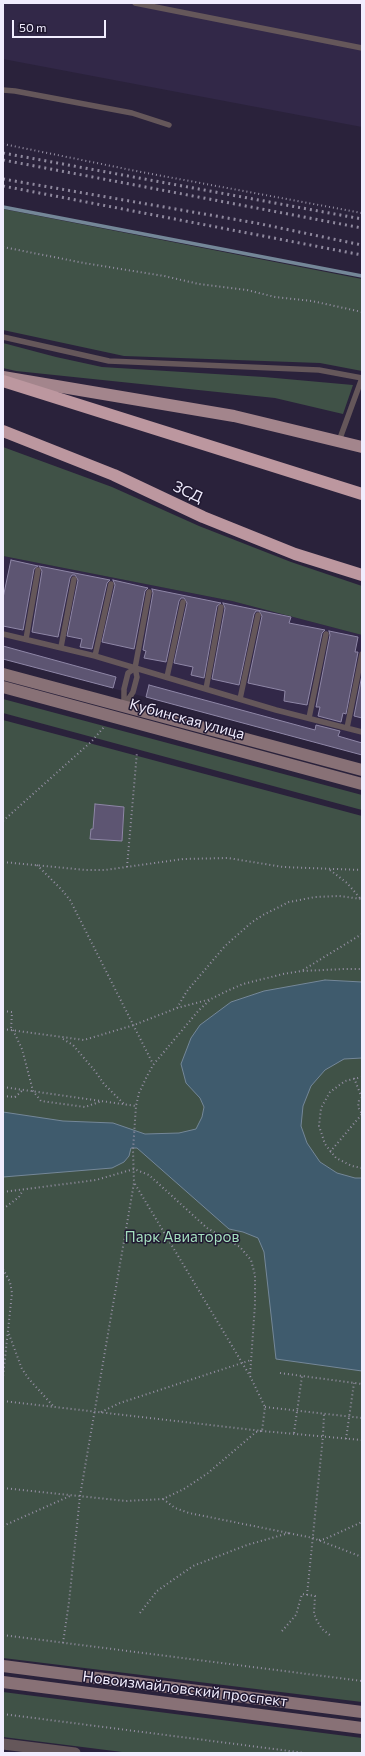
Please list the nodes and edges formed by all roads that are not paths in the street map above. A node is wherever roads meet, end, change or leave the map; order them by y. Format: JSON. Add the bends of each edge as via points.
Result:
{"nodes":[{"id":1,"x":134,"y":3,"type":"edge"},
{"id":2,"x":362,"y":48,"type":"edge"},
{"id":3,"x":3,"y":90,"type":"edge"},
{"id":4,"x":168,"y":125,"type":"dead end"},
{"id":5,"x":3,"y":337,"type":"edge"},
{"id":6,"x":3,"y":377,"type":"edge"},
{"id":7,"x":362,"y":378,"type":"edge"},
{"id":8,"x":3,"y":381,"type":"edge"},
{"id":9,"x":3,"y":431,"type":"edge"},
{"id":10,"x":339,"y":441,"type":"junction"},
{"id":11,"x":362,"y":447,"type":"edge"},
{"id":12,"x":362,"y":494,"type":"edge"},
{"id":13,"x":38,"y":570,"type":"dead end"},
{"id":14,"x":362,"y":575,"type":"edge"},
{"id":15,"x":74,"y":579,"type":"dead end"},
{"id":16,"x":111,"y":584,"type":"dead end"},
{"id":17,"x":149,"y":592,"type":"dead end"},
{"id":18,"x":183,"y":602,"type":"dead end"},
{"id":19,"x":221,"y":607,"type":"dead end"},
{"id":20,"x":258,"y":615,"type":"dead end"},
{"id":21,"x":3,"y":634,"type":"edge"},
{"id":22,"x":326,"y":634,"type":"dead end"},
{"id":23,"x":26,"y":639,"type":"junction"},
{"id":24,"x":61,"y":647,"type":"junction"},
{"id":25,"x":362,"y":654,"type":"edge"},
{"id":26,"x":95,"y":656,"type":"junction"},
{"id":27,"x":135,"y":668,"type":"junction"},
{"id":28,"x":3,"y":674,"type":"edge"},
{"id":29,"x":167,"y":677,"type":"junction"},
{"id":30,"x":3,"y":687,"type":"edge"},
{"id":31,"x":206,"y":689,"type":"junction"},
{"id":32,"x":240,"y":699,"type":"junction"},
{"id":33,"x":122,"y":712,"type":"junction"},
{"id":34,"x":309,"y":718,"type":"junction"},
{"id":35,"x":347,"y":728,"type":"junction"},
{"id":36,"x":362,"y":732,"type":"edge"},
{"id":37,"x":362,"y":770,"type":"edge"},
{"id":38,"x":362,"y":784,"type":"edge"},
{"id":39,"x":3,"y":1666,"type":"edge"},
{"id":40,"x":3,"y":1682,"type":"edge"},
{"id":41,"x":362,"y":1712,"type":"edge"},
{"id":42,"x":362,"y":1728,"type":"edge"},
{"id":43,"x":3,"y":1744,"type":"edge"},
{"id":44,"x":75,"y":1753,"type":"edge"}],
"edges":[{"from":1,"to":2,"type":"lane"},
{"from":3,"to":4,"type":"lane","via":[[132,113]]},
{"from":5,"to":7,"type":"lane","via":[[109,361],[319,370]]},
{"from":6,"to":10,"type":"main road","via":[[234,416]]},
{"from":7,"to":10,"type":"lane"},
{"from":8,"to":12,"type":"highway"},
{"from":9,"to":14,"type":"highway","name":"ЗСД","via":[[114,475],[203,517],[295,554]]},
{"from":10,"to":11,"type":"main road"},
{"from":13,"to":23,"type":"lane"},
{"from":15,"to":24,"type":"lane"},
{"from":16,"to":26,"type":"lane"},
{"from":17,"to":27,"type":"lane"},
{"from":18,"to":29,"type":"lane"},
{"from":19,"to":31,"type":"lane"},
{"from":20,"to":32,"type":"lane"},
{"from":21,"to":23,"type":"lane"},
{"from":22,"to":34,"type":"lane"},
{"from":23,"to":24,"type":"lane"},
{"from":24,"to":26,"type":"lane"},
{"from":25,"to":35,"type":"lane"},
{"from":26,"to":27,"type":"lane"},
{"from":27,"to":29,"type":"lane"},
{"from":27,"to":33,"type":"lane","via":[[137,676],[133,692]]},
{"from":27,"to":33,"type":"lane","via":[[128,673]]},
{"from":28,"to":33,"type":"main road","name":"Кубинская улица"},
{"from":29,"to":31,"type":"lane"},
{"from":30,"to":33,"type":"main road","name":"Кубинская улица"},
{"from":31,"to":32,"type":"lane"},
{"from":32,"to":34,"type":"lane"},
{"from":33,"to":37,"type":"main road","name":"Кубинская улица"},
{"from":33,"to":38,"type":"main road","name":"Кубинская улица"},
{"from":34,"to":35,"type":"lane"},
{"from":35,"to":36,"type":"lane"},
{"from":39,"to":41,"type":"main road","name":"Новоизмайловский проспект"},
{"from":40,"to":42,"type":"main road","name":"Новоизмайловский проспект"},
{"from":43,"to":44,"type":"street"}]}
